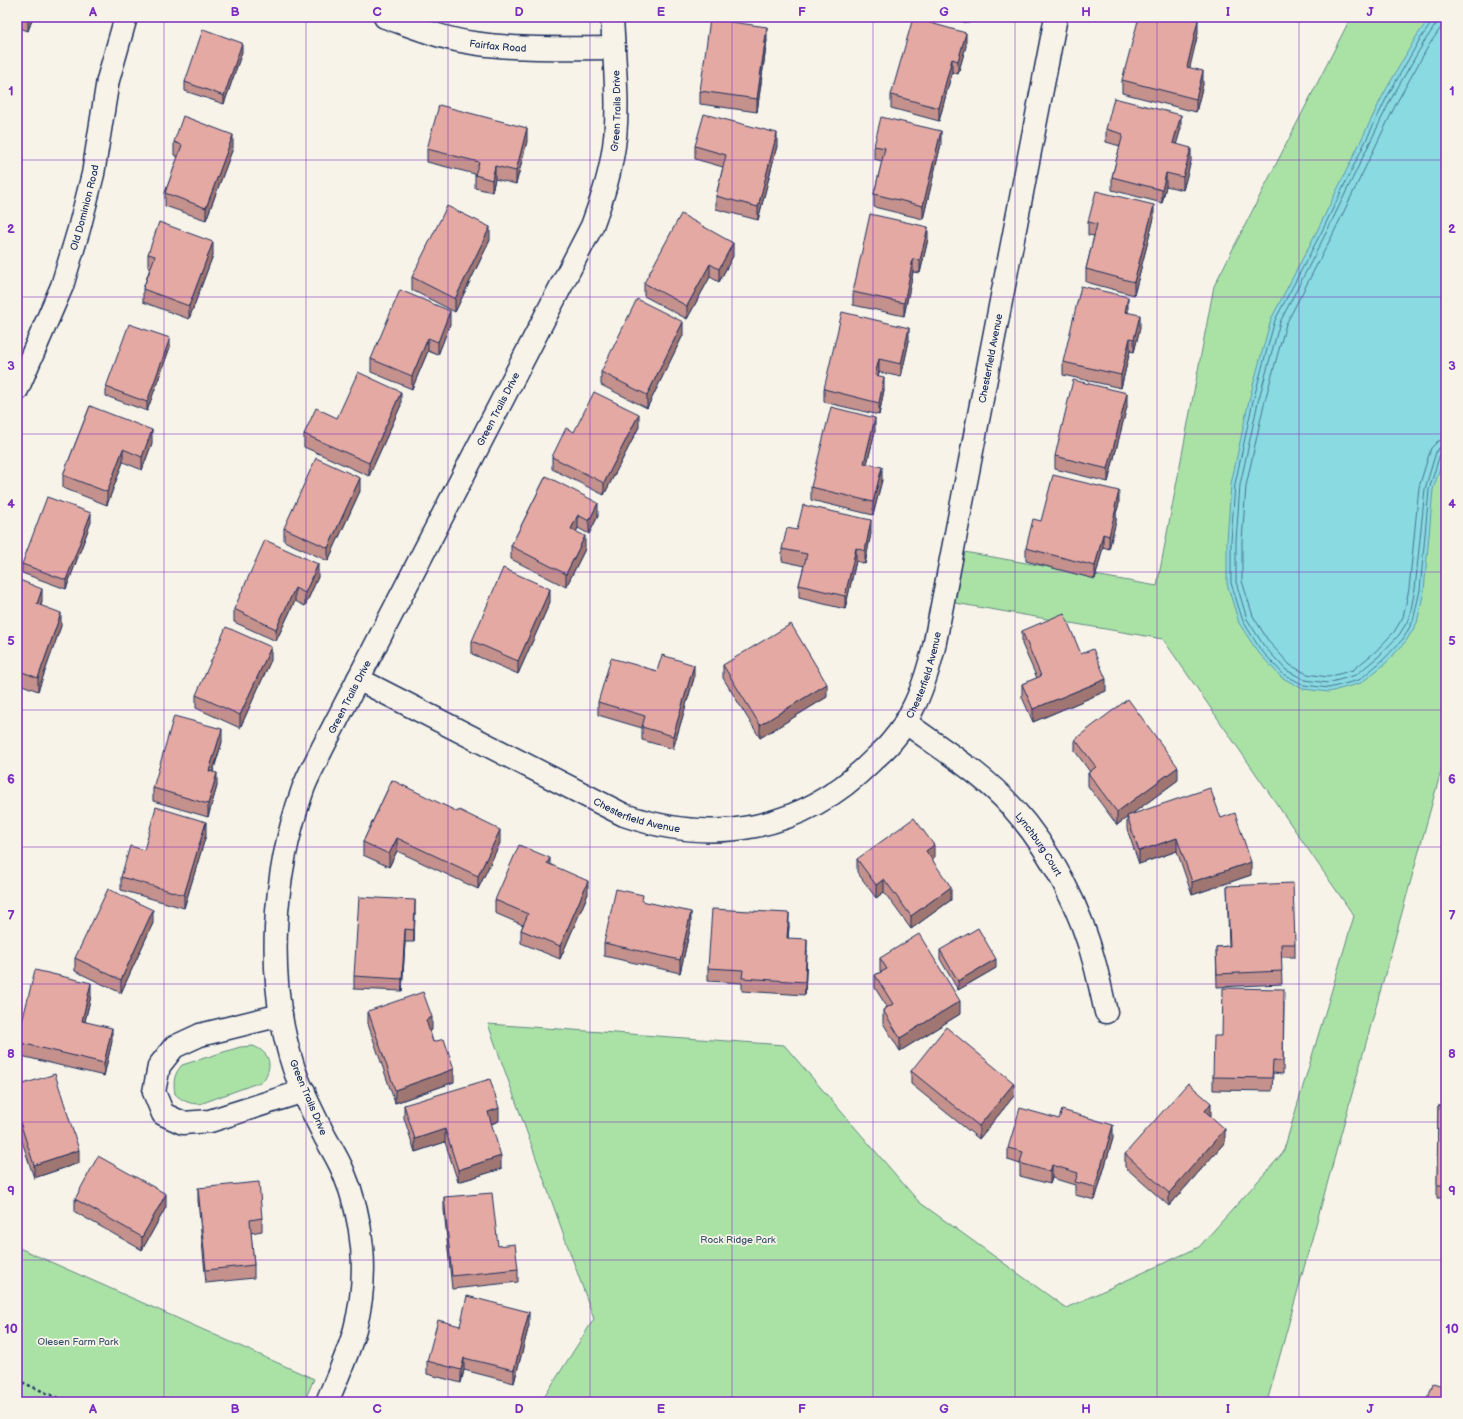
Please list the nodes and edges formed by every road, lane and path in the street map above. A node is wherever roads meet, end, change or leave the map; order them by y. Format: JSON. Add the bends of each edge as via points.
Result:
{"nodes":[{"id":1,"x":126,"y":17,"type":"edge"},
{"id":2,"x":385,"y":17,"type":"edge"},
{"id":3,"x":612,"y":17,"type":"edge"},
{"id":4,"x":1056,"y":17,"type":"edge"},
{"id":5,"x":614,"y":48,"type":"junction"},
{"id":6,"x":17,"y":390,"type":"edge"},
{"id":7,"x":358,"y":679,"type":"junction"},
{"id":8,"x":905,"y":722,"type":"junction"},
{"id":9,"x":1106,"y":1012,"type":"dead end"},
{"id":10,"x":281,"y":1015,"type":"junction"},
{"id":11,"x":304,"y":1091,"type":"junction"},
{"id":12,"x":17,"y":1380,"type":"edge"},
{"id":13,"x":66,"y":1402,"type":"edge"},
{"id":14,"x":327,"y":1402,"type":"edge"}],
"edges":[{"from":1,"to":6,"type":"street","name":"Old Dominion Road","via":[[108,80],[92,174],[79,229],[62,286]]},
{"from":2,"to":5,"type":"street","name":"Fairfax Road","via":[[428,33],[472,43],[514,47]]},
{"from":3,"to":5,"type":"street","name":"Green Trails Drive"},
{"from":4,"to":8,"type":"street","name":"Chesterfield Avenue","via":[[934,647],[913,708]]},
{"from":5,"to":7,"type":"street","name":"Green Trails Drive","via":[[616,121],[612,157],[604,192],[592,226]]},
{"from":7,"to":8,"type":"street","name":"Chesterfield Avenue","via":[[624,815],[675,829],[733,830],[765,824],[804,811],[838,792],[859,775],[893,741]]},
{"from":7,"to":10,"type":"street","name":"Green Trails Drive","via":[[304,788],[284,857],[276,924]]},
{"from":8,"to":9,"type":"street","name":"Lynchburg Court","via":[[980,778],[1012,806],[1030,830],[1072,898],[1095,964]]},
{"from":10,"to":11,"type":"street","name":"Green Trails Drive","via":[[294,1068]]},
{"from":10,"to":11,"type":"street","via":[[200,1035],[174,1047],[159,1066],[154,1092],[163,1114],[183,1123],[210,1121]]},
{"from":11,"to":14,"type":"street","name":"Green Trails Drive","via":[[343,1170],[356,1208],[362,1247],[361,1298],[355,1329]]},
{"from":12,"to":13,"type":"path"}]}
